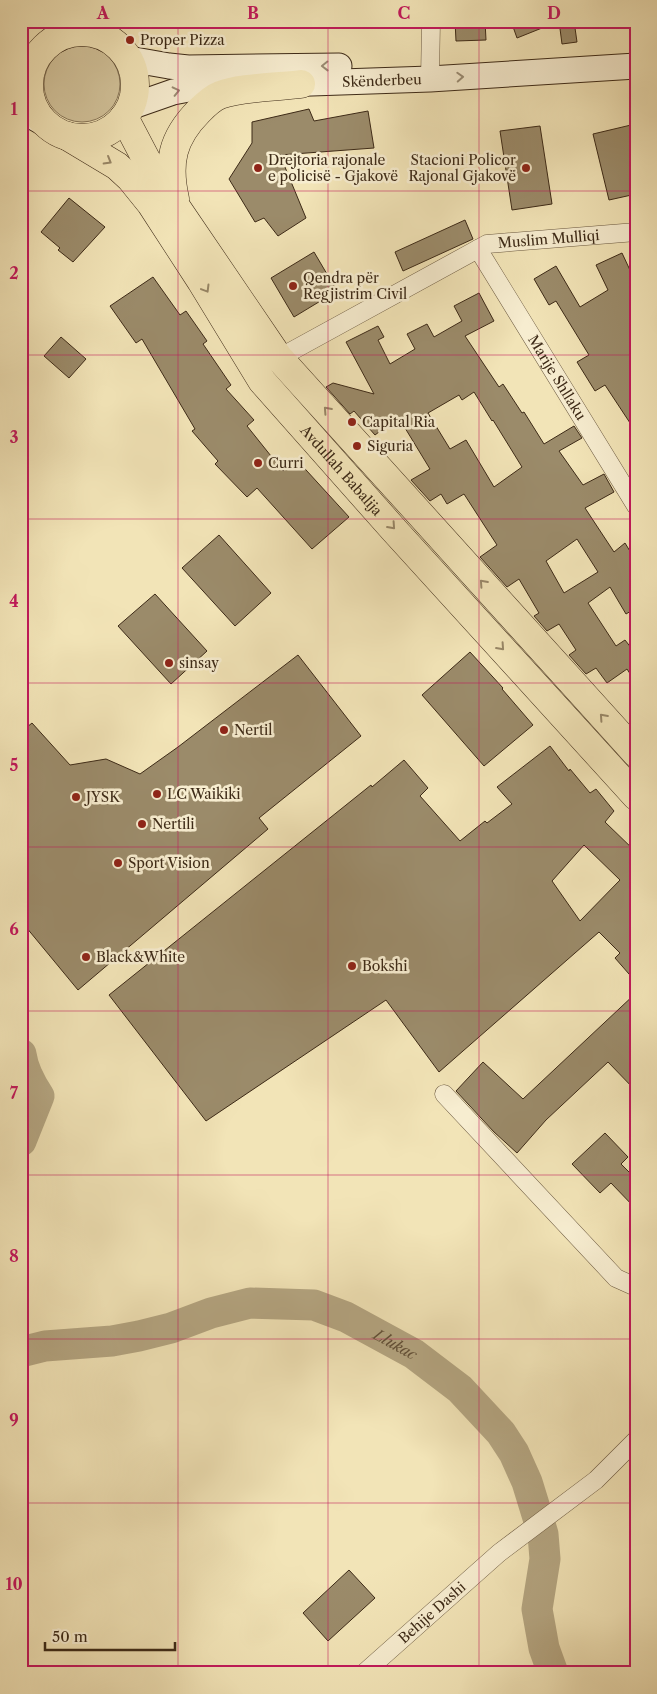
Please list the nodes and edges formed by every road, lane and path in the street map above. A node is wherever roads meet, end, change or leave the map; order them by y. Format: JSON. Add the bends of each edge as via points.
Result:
{"nodes":[{"id":1,"x":431,"y":21,"type":"edge"},
{"id":2,"x":56,"y":31,"type":"edge"},
{"id":3,"x":113,"y":40,"type":"edge"},
{"id":4,"x":636,"y":50,"type":"edge"},
{"id":5,"x":27,"y":64,"type":"edge"},
{"id":6,"x":636,"y":66,"type":"edge"},
{"id":7,"x":430,"y":71,"type":"junction"},
{"id":8,"x":301,"y":84,"type":"junction"},
{"id":9,"x":127,"y":112,"type":"junction"},
{"id":10,"x":44,"y":123,"type":"edge"},
{"id":11,"x":178,"y":208,"type":"junction"},
{"id":12,"x":636,"y":232,"type":"edge"},
{"id":13,"x":478,"y":249,"type":"junction"},
{"id":14,"x":280,"y":358,"type":"junction"},
{"id":15,"x":636,"y":506,"type":"edge"},
{"id":16,"x":636,"y":753,"type":"edge"},
{"id":17,"x":636,"y":796,"type":"edge"},
{"id":18,"x":444,"y":1094,"type":"dead end"},
{"id":19,"x":636,"y":1287,"type":"edge"},
{"id":20,"x":636,"y":1440,"type":"edge"},
{"id":21,"x":364,"y":1673,"type":"edge"}],
"edges":[{"from":1,"to":7,"type":"street"},
{"from":2,"to":3,"type":"main road","via":[[61,36],[81,32]]},
{"from":2,"to":5,"type":"main road"},
{"from":7,"to":3,"type":"main road","name":"Skënderbeu","one_way":true,"via":[[355,65],[168,66]]},
{"from":3,"to":9,"type":"main road","via":[[133,70],[134,95]]},
{"from":4,"to":7,"type":"main road","name":"Skënderbeu"},
{"from":5,"to":10,"type":"main road","via":[[31,101]]},
{"from":7,"to":6,"type":"main road","name":"Skënderbeu","one_way":true},
{"from":7,"to":8,"type":"main road","name":"Skënderbeu"},
{"from":9,"to":8,"type":"main road","name":"Skënderbeu","one_way":true,"via":[[173,92],[194,88],[251,83]]},
{"from":8,"to":11,"type":"main road","via":[[243,90],[220,95],[205,104],[177,140],[171,169]]},
{"from":9,"to":10,"type":"main road","via":[[115,126],[92,137],[79,138]]},
{"from":9,"to":11,"type":"main road","name":"Avdullah Babalija","via":[[146,159]]},
{"from":10,"to":17,"type":"main road","name":"Avdullah Babalija","one_way":true,"via":[[117,166],[130,178],[202,281],[262,381]]},
{"from":11,"to":14,"type":"main road","name":"Avdullah Babalija"},
{"from":12,"to":13,"type":"street","name":"Muslim Mulliqi","via":[[488,244]]},
{"from":13,"to":14,"type":"street","name":"Muslim Mulliqi"},
{"from":13,"to":15,"type":"street","name":"Marije Shllaku"},
{"from":16,"to":14,"type":"main road","name":"Avdullah Babalija","one_way":true},
{"from":18,"to":19,"type":"street","via":[[616,1278]]},
{"from":20,"to":21,"type":"street","name":"Behije Dashi","via":[[596,1480],[499,1553]]}]}
